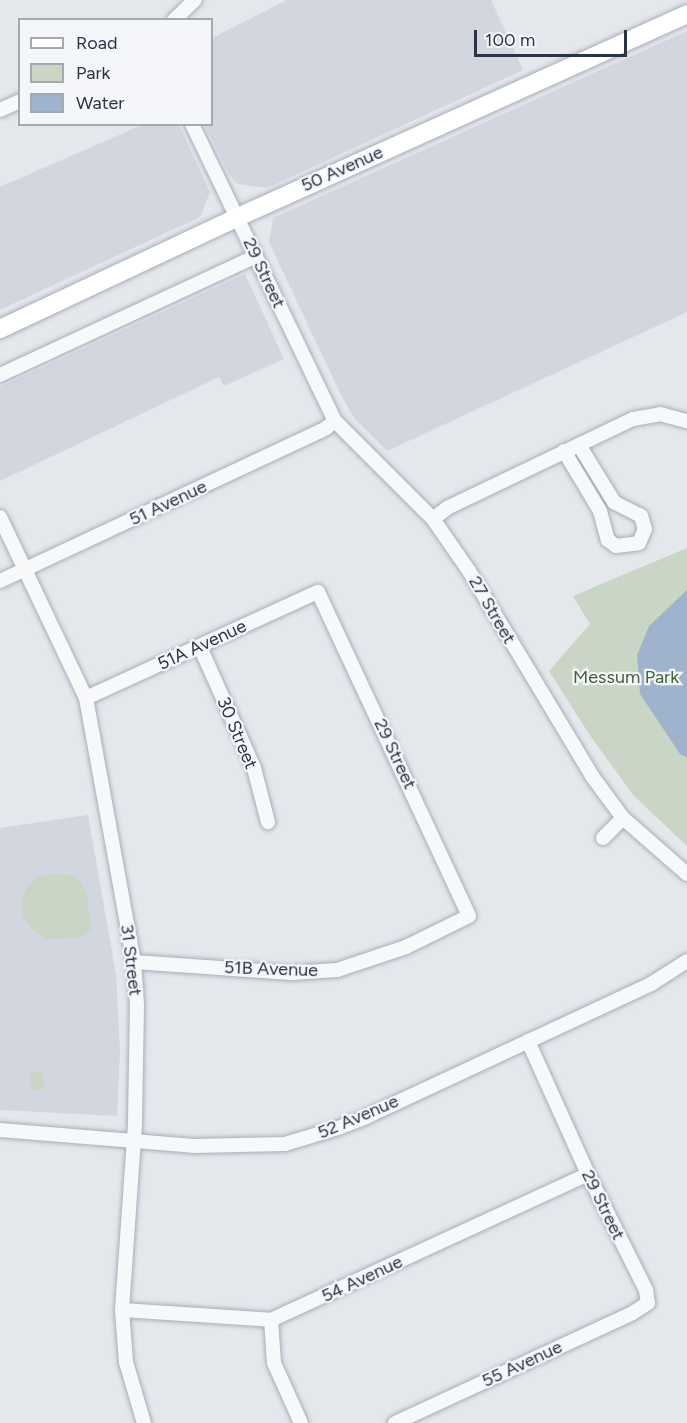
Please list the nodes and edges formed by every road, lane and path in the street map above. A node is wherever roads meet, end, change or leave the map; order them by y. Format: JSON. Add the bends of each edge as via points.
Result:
{"nodes":[{"id":1,"x":195,"y":0,"type":"edge"},
{"id":2,"x":687,"y":14,"type":"edge"},
{"id":3,"x":176,"y":18,"type":"edge"},
{"id":4,"x":18,"y":102,"type":"edge"},
{"id":5,"x":0,"y":110,"type":"edge"},
{"id":6,"x":193,"y":126,"type":"edge"},
{"id":7,"x":238,"y":217,"type":"junction"},
{"id":8,"x":256,"y":256,"type":"junction"},
{"id":9,"x":0,"y":329,"type":"edge"},
{"id":10,"x":0,"y":375,"type":"edge"},
{"id":11,"x":687,"y":421,"type":"edge"},
{"id":12,"x":335,"y":422,"type":"junction"},
{"id":13,"x":579,"y":445,"type":"junction"},
{"id":14,"x":564,"y":451,"type":"junction"},
{"id":15,"x":595,"y":474,"type":"junction"},
{"id":16,"x":581,"y":483,"type":"junction"},
{"id":17,"x":614,"y":502,"type":"junction"},
{"id":18,"x":600,"y":511,"type":"junction"},
{"id":19,"x":0,"y":517,"type":"edge"},
{"id":20,"x":434,"y":519,"type":"junction"},
{"id":21,"x":25,"y":569,"type":"junction"},
{"id":22,"x":0,"y":581,"type":"edge"},
{"id":23,"x":318,"y":592,"type":"joint"},
{"id":24,"x":200,"y":647,"type":"junction"},
{"id":25,"x":86,"y":698,"type":"junction"},
{"id":26,"x":623,"y":818,"type":"junction"},
{"id":27,"x":268,"y":822,"type":"dead end"},
{"id":28,"x":603,"y":838,"type":"dead end"},
{"id":29,"x":687,"y":874,"type":"edge"},
{"id":30,"x":469,"y":916,"type":"joint"},
{"id":31,"x":687,"y":961,"type":"edge"},
{"id":32,"x":134,"y":962,"type":"junction"},
{"id":33,"x":528,"y":1041,"type":"junction"},
{"id":34,"x":0,"y":1130,"type":"edge"},
{"id":35,"x":133,"y":1140,"type":"junction"},
{"id":36,"x":588,"y":1174,"type":"junction"},
{"id":37,"x":648,"y":1303,"type":"joint"},
{"id":38,"x":122,"y":1310,"type":"junction"},
{"id":39,"x":271,"y":1320,"type":"junction"},
{"id":40,"x":144,"y":1423,"type":"edge"},
{"id":41,"x":301,"y":1423,"type":"edge"},
{"id":42,"x":395,"y":1423,"type":"edge"}],
"edges":[{"from":1,"to":3,"type":"street"},
{"from":2,"to":7,"type":"main road","name":"50 Avenue"},
{"from":4,"to":5,"type":"street"},
{"from":6,"to":7,"type":"street","name":"29 Street"},
{"from":7,"to":8,"type":"street","name":"29 Street"},
{"from":7,"to":9,"type":"main road","name":"50 Avenue"},
{"from":8,"to":10,"type":"street"},
{"from":8,"to":12,"type":"street","name":"29 Street"},
{"from":11,"to":13,"type":"street","via":[[660,414],[633,419]]},
{"from":12,"to":20,"type":"street","name":"27 Street"},
{"from":12,"to":21,"type":"street","name":"51 Avenue"},
{"from":13,"to":14,"type":"street"},
{"from":13,"to":15,"type":"street"},
{"from":14,"to":16,"type":"street"},
{"from":14,"to":20,"type":"street","via":[[443,510]]},
{"from":15,"to":16,"type":"street"},
{"from":15,"to":17,"type":"street"},
{"from":16,"to":18,"type":"street"},
{"from":17,"to":18,"type":"street"},
{"from":17,"to":18,"type":"street","via":[[641,516],[645,529],[639,543],[616,546],[608,540]]},
{"from":19,"to":21,"type":"street","name":"31 Street"},
{"from":20,"to":26,"type":"street","name":"27 Street","via":[[592,776]]},
{"from":21,"to":22,"type":"street","name":"51 Avenue"},
{"from":21,"to":25,"type":"street","name":"31 Street"},
{"from":23,"to":24,"type":"street","name":"51A Avenue"},
{"from":23,"to":30,"type":"street","name":"29 Street"},
{"from":24,"to":25,"type":"street","name":"51A Avenue"},
{"from":24,"to":27,"type":"street","name":"30 Street","via":[[254,768]]},
{"from":25,"to":32,"type":"street","name":"31 Street"},
{"from":26,"to":28,"type":"street"},
{"from":26,"to":29,"type":"street","name":"27 Street"},
{"from":30,"to":32,"type":"street","name":"51B Avenue","via":[[406,947],[337,970],[291,973]]},
{"from":31,"to":33,"type":"street","name":"52 Avenue","via":[[651,984]]},
{"from":32,"to":35,"type":"street","name":"31 Street","via":[[137,1005]]},
{"from":33,"to":35,"type":"street","name":"52 Avenue","via":[[366,1116],[285,1144],[224,1147]]},
{"from":33,"to":36,"type":"street","name":"29 Street"},
{"from":34,"to":35,"type":"street","name":"52 Avenue"},
{"from":35,"to":38,"type":"street","name":"31 Street"},
{"from":36,"to":37,"type":"street","name":"29 Street","via":[[646,1290]]},
{"from":36,"to":39,"type":"street","name":"54 Avenue"},
{"from":37,"to":42,"type":"street","name":"55 Avenue"},
{"from":38,"to":39,"type":"street","name":"54 Avenue"},
{"from":38,"to":40,"type":"street","name":"31 Street","via":[[126,1362]]},
{"from":39,"to":41,"type":"street","via":[[274,1363]]}]}
